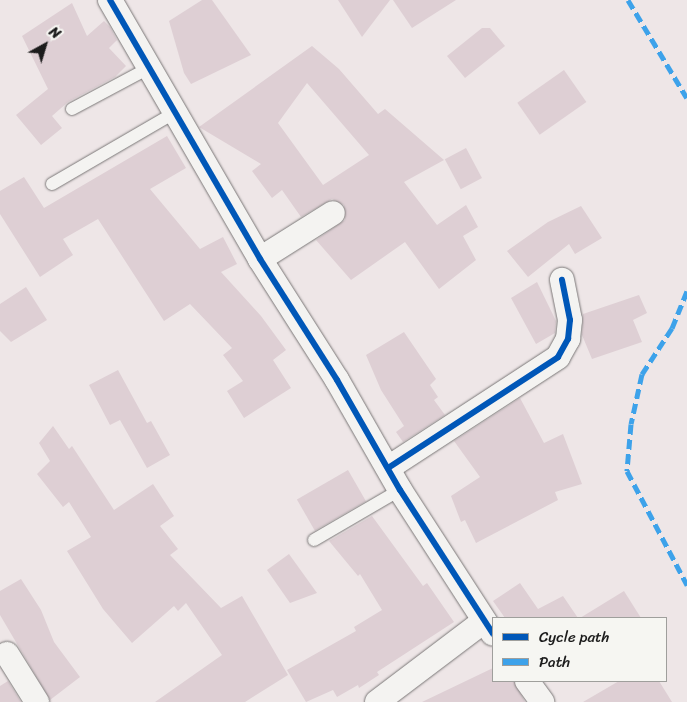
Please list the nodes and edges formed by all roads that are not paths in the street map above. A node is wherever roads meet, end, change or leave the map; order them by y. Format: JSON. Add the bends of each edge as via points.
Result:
{"nodes":[{"id":1,"x":110,"y":0,"type":"edge"},
{"id":2,"x":148,"y":69,"type":"junction"},
{"id":3,"x":72,"y":109,"type":"dead end"},
{"id":4,"x":174,"y":113,"type":"junction"},
{"id":5,"x":52,"y":184,"type":"dead end"},
{"id":6,"x":333,"y":213,"type":"dead end"},
{"id":7,"x":260,"y":259,"type":"junction"},
{"id":8,"x":562,"y":280,"type":"dead end"},
{"id":9,"x":388,"y":468,"type":"junction"},
{"id":10,"x":400,"y":490,"type":"junction"},
{"id":11,"x":314,"y":540,"type":"dead end"},
{"id":12,"x":488,"y":627,"type":"edge"},
{"id":13,"x":7,"y":654,"type":"dead end"},
{"id":14,"x":527,"y":682,"type":"edge"},
{"id":15,"x":37,"y":702,"type":"edge"},
{"id":16,"x":377,"y":702,"type":"edge"},
{"id":17,"x":542,"y":702,"type":"edge"}],
"edges":[{"from":1,"to":2,"type":"street"},
{"from":2,"to":3,"type":"lane"},
{"from":2,"to":4,"type":"street"},
{"from":4,"to":5,"type":"lane"},
{"from":4,"to":7,"type":"street"},
{"from":6,"to":7,"type":"street"},
{"from":7,"to":9,"type":"street"},
{"from":8,"to":9,"type":"street","via":[[570,320],[568,339],[558,357]]},
{"from":9,"to":10,"type":"street"},
{"from":10,"to":11,"type":"lane"},
{"from":10,"to":12,"type":"street"},
{"from":12,"to":16,"type":"street"},
{"from":13,"to":15,"type":"street"},
{"from":14,"to":17,"type":"street"}]}
